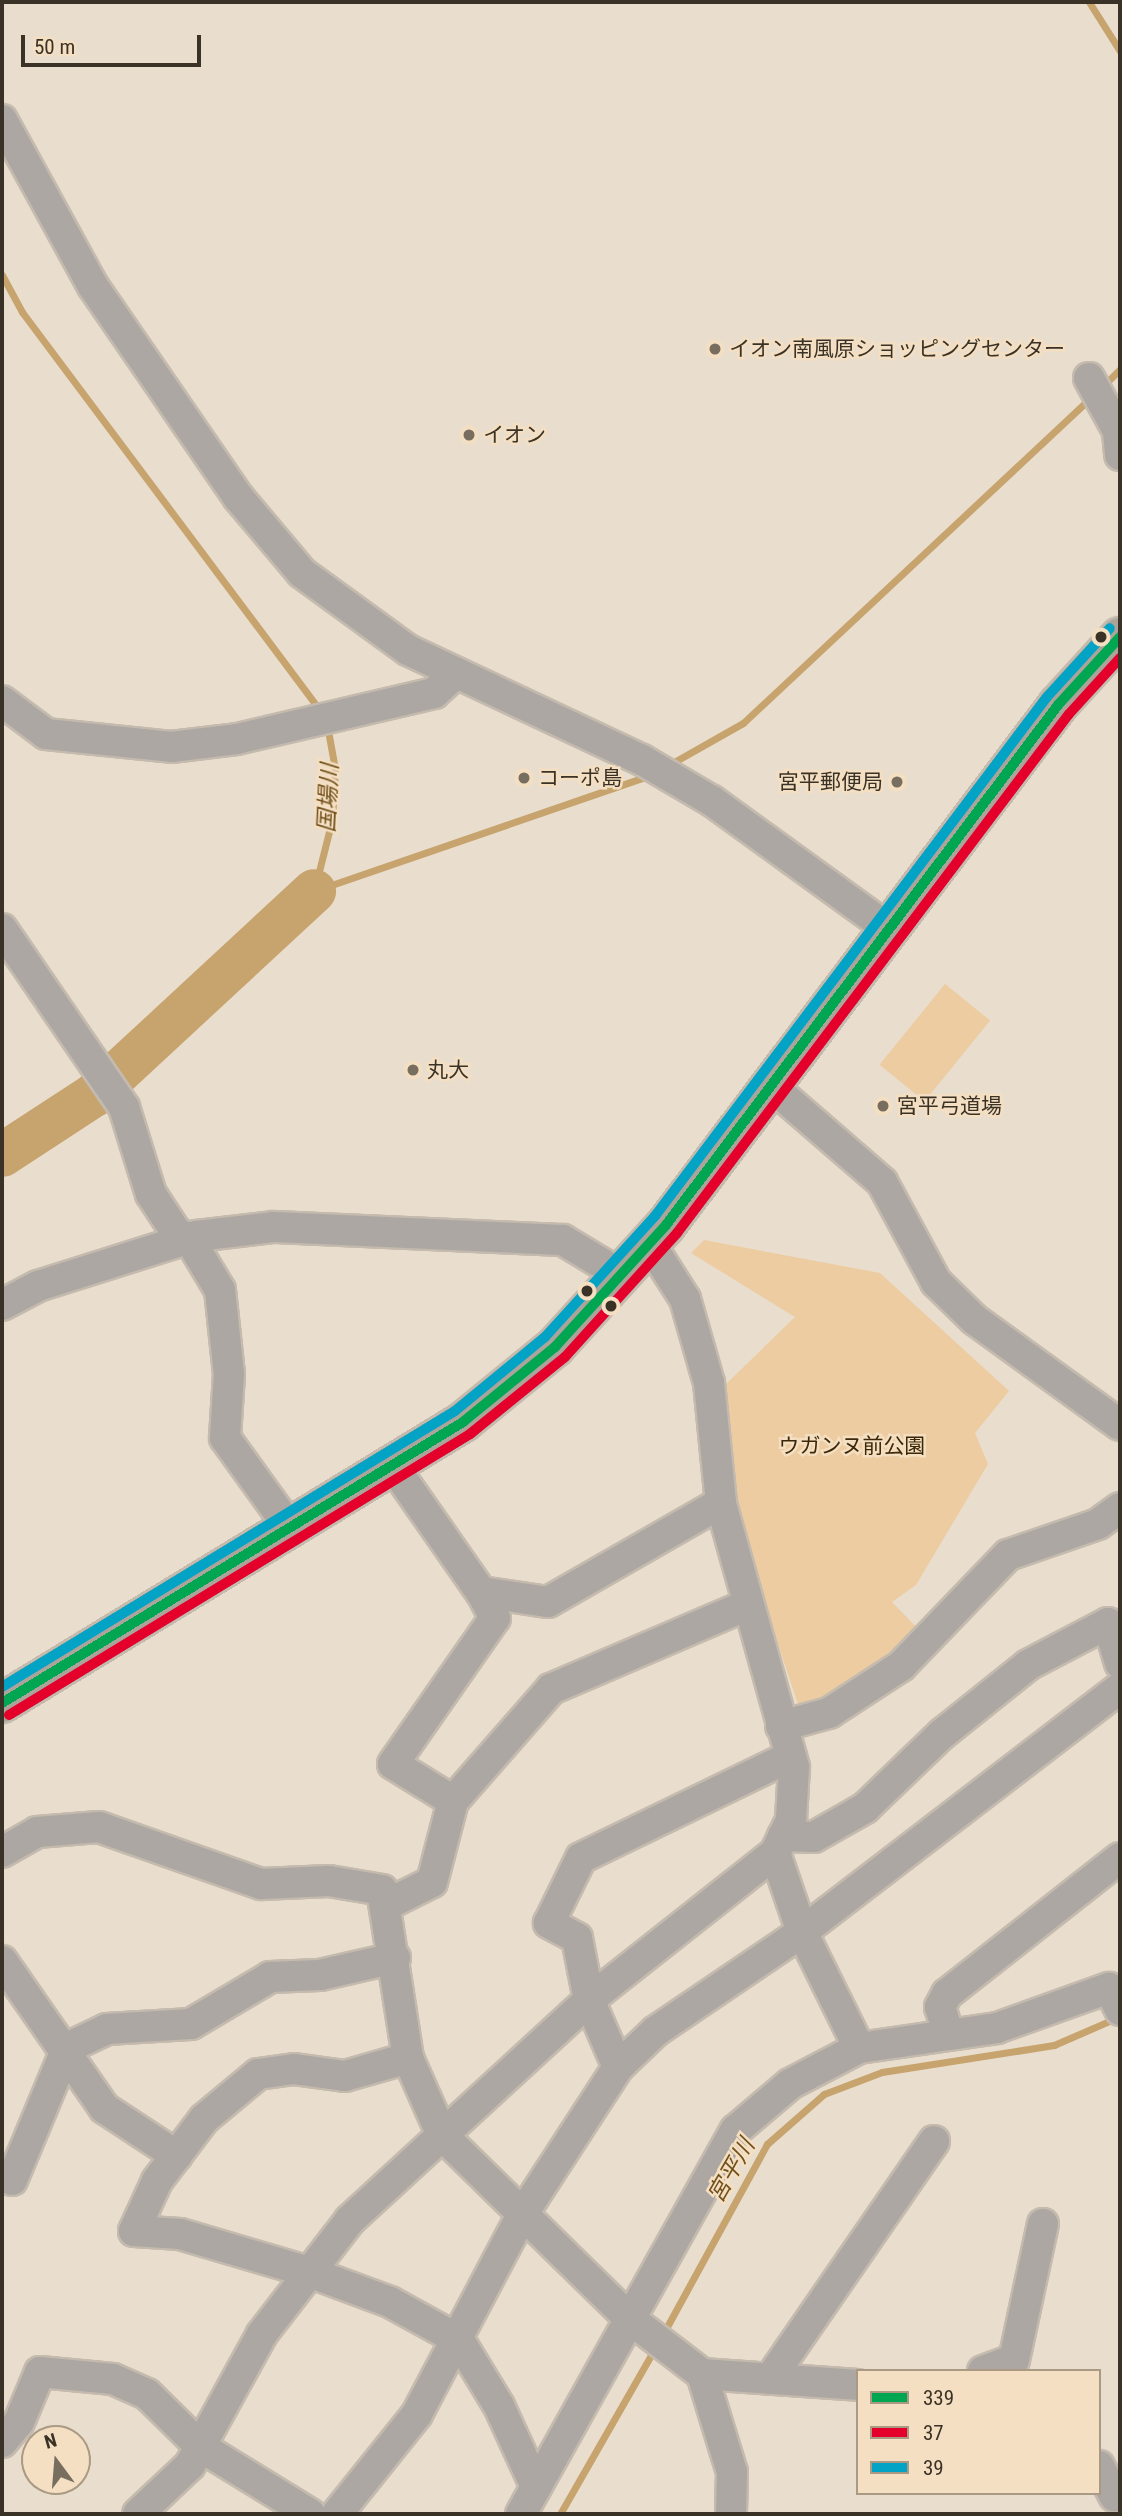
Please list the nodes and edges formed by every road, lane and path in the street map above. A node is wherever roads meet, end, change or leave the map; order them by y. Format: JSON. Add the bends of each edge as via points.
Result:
{"nodes":[{"id":1,"x":2,"y":120,"type":"edge"},
{"id":2,"x":1092,"y":381,"type":"dead end"},
{"id":3,"x":1120,"y":455,"type":"edge"},
{"id":4,"x":1120,"y":637,"type":"edge"},
{"id":5,"x":456,"y":673,"type":"junction"},
{"id":6,"x":2,"y":701,"type":"edge"},
{"id":7,"x":2,"y":929,"type":"edge"},
{"id":8,"x":889,"y":929,"type":"junction"},
{"id":9,"x":770,"y":1085,"type":"junction"},
{"id":10,"x":190,"y":1240,"type":"junction"},
{"id":11,"x":650,"y":1244,"type":"junction"},
{"id":12,"x":623,"y":1276,"type":"junction"},
{"id":13,"x":2,"y":1306,"type":"edge"},
{"id":14,"x":1120,"y":1425,"type":"edge"},
{"id":15,"x":393,"y":1466,"type":"junction"},
{"id":16,"x":720,"y":1503,"type":"junction"},
{"id":17,"x":1120,"y":1508,"type":"edge"},
{"id":18,"x":290,"y":1528,"type":"junction"},
{"id":19,"x":481,"y":1592,"type":"junction"},
{"id":20,"x":745,"y":1606,"type":"junction"},
{"id":21,"x":1120,"y":1663,"type":"edge"},
{"id":22,"x":1120,"y":1688,"type":"edge"},
{"id":23,"x":2,"y":1703,"type":"edge"},
{"id":24,"x":781,"y":1726,"type":"junction"},
{"id":25,"x":791,"y":1756,"type":"junction"},
{"id":26,"x":453,"y":1801,"type":"junction"},
{"id":27,"x":779,"y":1844,"type":"junction"},
{"id":28,"x":2,"y":1852,"type":"edge"},
{"id":29,"x":1120,"y":1858,"type":"edge"},
{"id":30,"x":388,"y":1905,"type":"junction"},
{"id":31,"x":802,"y":1932,"type":"junction"},
{"id":32,"x":395,"y":1958,"type":"junction"},
{"id":33,"x":2,"y":1961,"type":"edge"},
{"id":34,"x":589,"y":2000,"type":"junction"},
{"id":35,"x":1118,"y":2006,"type":"edge"},
{"id":36,"x":949,"y":2035,"type":"junction"},
{"id":37,"x":67,"y":2048,"type":"junction"},
{"id":38,"x":859,"y":2048,"type":"junction"},
{"id":39,"x":408,"y":2058,"type":"junction"},
{"id":40,"x":618,"y":2067,"type":"junction"},
{"id":41,"x":442,"y":2135,"type":"junction"},
{"id":42,"x":934,"y":2141,"type":"dead end"},
{"id":43,"x":177,"y":2156,"type":"junction"},
{"id":44,"x":12,"y":2179,"type":"dead end"},
{"id":45,"x":522,"y":2215,"type":"junction"},
{"id":46,"x":1043,"y":2224,"type":"dead end"},
{"id":47,"x":309,"y":2272,"type":"junction"},
{"id":48,"x":648,"y":2333,"type":"junction"},
{"id":49,"x":459,"y":2340,"type":"junction"},
{"id":50,"x":1020,"y":2365,"type":"edge"},
{"id":51,"x":995,"y":2369,"type":"edge"},
{"id":52,"x":702,"y":2374,"type":"junction"},
{"id":53,"x":770,"y":2379,"type":"junction"},
{"id":54,"x":856,"y":2385,"type":"edge"},
{"id":55,"x":2,"y":2442,"type":"edge"},
{"id":56,"x":201,"y":2447,"type":"junction"},
{"id":57,"x":1101,"y":2470,"type":"edge"},
{"id":58,"x":536,"y":2487,"type":"junction"},
{"id":59,"x":1114,"y":2496,"type":"dead end"},
{"id":60,"x":138,"y":2514,"type":"edge"},
{"id":61,"x":310,"y":2514,"type":"edge"},
{"id":62,"x":337,"y":2514,"type":"edge"},
{"id":63,"x":521,"y":2514,"type":"edge"},
{"id":64,"x":731,"y":2514,"type":"edge"}],
"edges":[{"from":1,"to":5,"type":"street","via":[[93,286],[270,539],[371,628]]},
{"from":2,"to":3,"type":"street","via":[[1111,419]]},
{"from":4,"to":8,"type":"highway","via":[[1059,705]]},
{"from":5,"to":6,"type":"street","via":[[434,693],[237,739],[172,747],[46,734]]},
{"from":5,"to":8,"type":"street","via":[[642,760],[712,801]]},
{"from":7,"to":10,"type":"street","via":[[124,1107],[151,1194],[176,1231]]},
{"from":8,"to":9,"type":"highway"},
{"from":9,"to":11,"type":"highway"},
{"from":9,"to":14,"type":"street","via":[[882,1182],[936,1282],[975,1320]]},
{"from":10,"to":12,"type":"street","via":[[274,1227],[563,1240]]},
{"from":10,"to":13,"type":"street","via":[[38,1286]]},
{"from":10,"to":18,"type":"street","via":[[220,1290],[229,1374],[225,1438]]},
{"from":11,"to":12,"type":"highway"},
{"from":11,"to":16,"type":"street","via":[[685,1299],[709,1383]]},
{"from":12,"to":15,"type":"highway","via":[[508,1387]]},
{"from":15,"to":18,"type":"highway"},
{"from":15,"to":19,"type":"street"},
{"from":16,"to":19,"type":"street","via":[[548,1602]]},
{"from":16,"to":20,"type":"street"},
{"from":17,"to":24,"type":"street","via":[[1098,1524],[1008,1555],[901,1666],[829,1713]]},
{"from":18,"to":23,"type":"highway"},
{"from":19,"to":26,"type":"street","via":[[495,1618],[393,1764]]},
{"from":20,"to":24,"type":"street"},
{"from":20,"to":26,"type":"street","via":[[551,1689]]},
{"from":21,"to":27,"type":"street","via":[[1108,1623],[1028,1665],[942,1734],[865,1808],[814,1837]]},
{"from":22,"to":31,"type":"street"},
{"from":24,"to":25,"type":"street"},
{"from":25,"to":27,"type":"street","via":[[791,1820]]},
{"from":25,"to":34,"type":"street","via":[[581,1858],[549,1923],[577,1938]]},
{"from":26,"to":30,"type":"street","via":[[432,1882]]},
{"from":27,"to":31,"type":"street"},
{"from":27,"to":34,"type":"street"},
{"from":28,"to":30,"type":"street","via":[[37,1832],[99,1827],[261,1884],[329,1881],[382,1890]]},
{"from":29,"to":36,"type":"street","via":[[947,1994],[940,2007]]},
{"from":30,"to":32,"type":"street"},
{"from":31,"to":38,"type":"street"},
{"from":31,"to":40,"type":"street","via":[[656,2031]]},
{"from":32,"to":37,"type":"street","via":[[320,1975],[270,1977],[191,2024],[107,2029]]},
{"from":32,"to":39,"type":"street"},
{"from":33,"to":37,"type":"street"},
{"from":34,"to":40,"type":"street"},
{"from":34,"to":41,"type":"street"},
{"from":35,"to":36,"type":"street","via":[[1109,1988],[997,2028]]},
{"from":36,"to":38,"type":"street"},
{"from":37,"to":43,"type":"street","via":[[104,2108]]},
{"from":37,"to":44,"type":"street"},
{"from":38,"to":48,"type":"street","via":[[790,2084],[736,2130]]},
{"from":39,"to":41,"type":"street"},
{"from":39,"to":43,"type":"street","via":[[345,2076],[294,2069],[258,2074],[204,2119]]},
{"from":40,"to":45,"type":"street"},
{"from":41,"to":45,"type":"street"},
{"from":41,"to":47,"type":"street","via":[[350,2220]]},
{"from":42,"to":53,"type":"street"},
{"from":43,"to":47,"type":"street","via":[[134,2231],[180,2234]]},
{"from":45,"to":48,"type":"street"},
{"from":45,"to":49,"type":"street"},
{"from":46,"to":50,"type":"street"},
{"from":47,"to":49,"type":"street","via":[[390,2302]]},
{"from":47,"to":56,"type":"street","via":[[262,2334]]},
{"from":48,"to":52,"type":"street"},
{"from":48,"to":58,"type":"street"},
{"from":49,"to":58,"type":"street","via":[[499,2406]]},
{"from":49,"to":62,"type":"street","via":[[417,2414]]},
{"from":50,"to":51,"type":"street"},
{"from":52,"to":53,"type":"street"},
{"from":52,"to":64,"type":"street","via":[[732,2472]]},
{"from":53,"to":54,"type":"street"},
{"from":55,"to":56,"type":"street","via":[[19,2422],[40,2372],[113,2379],[146,2393]]},
{"from":56,"to":60,"type":"street","via":[[158,2502]]},
{"from":56,"to":61,"type":"street"},
{"from":57,"to":59,"type":"street"},
{"from":58,"to":63,"type":"street"}]}
